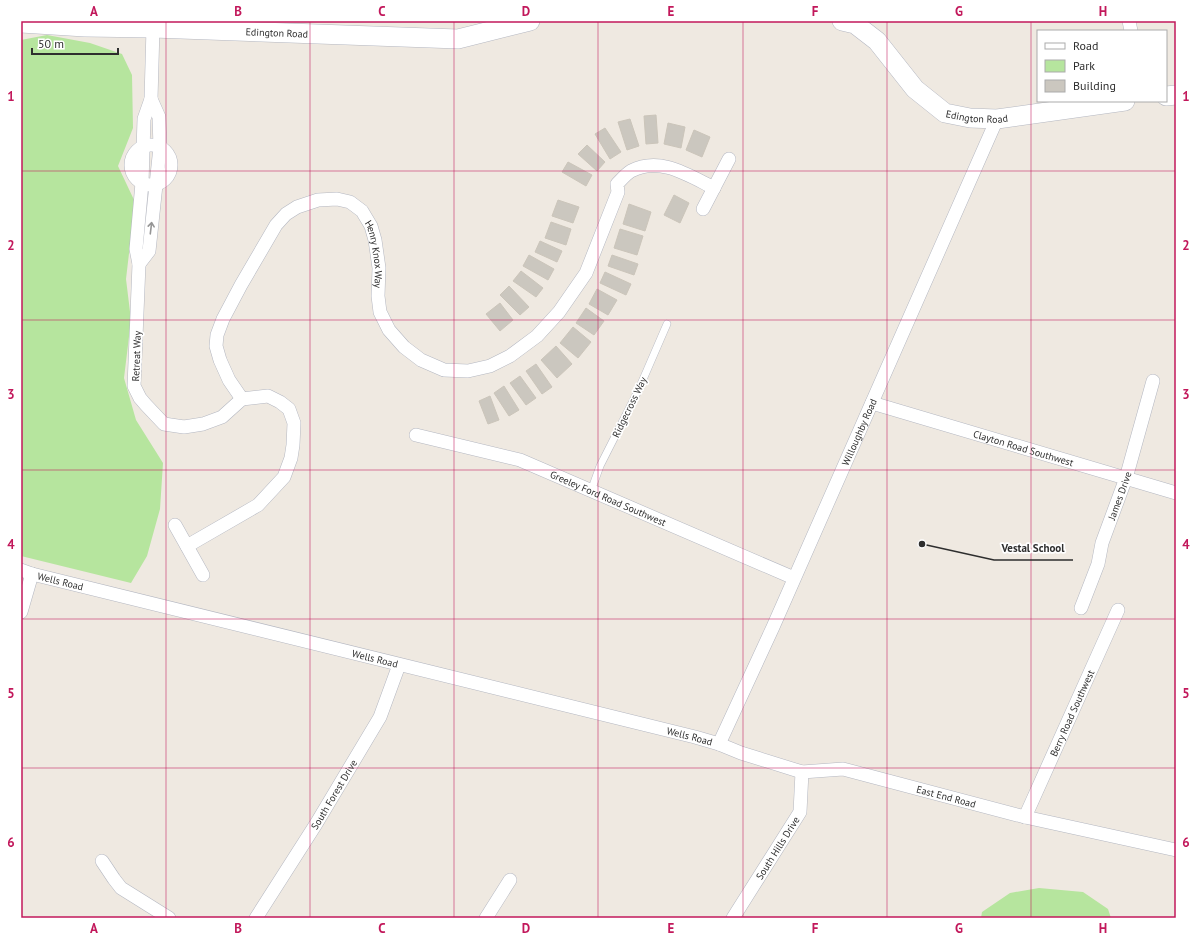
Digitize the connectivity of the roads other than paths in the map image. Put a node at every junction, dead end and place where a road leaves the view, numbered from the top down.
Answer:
1 (530, 21) edge
2 (850, 22) edge
3 (21, 23) edge
4 (85, 24) edge
5 (285, 27) edge
6 (153, 28) junction
7 (151, 99) junction
8 (1118, 102) edge
9 (997, 119) junction
10 (144, 146) junction
11 (160, 147) junction
12 (729, 159) dead end
13 (142, 182) junction
14 (156, 184) junction
15 (714, 188) junction
16 (703, 210) dead end
17 (139, 264) junction
18 (667, 324) dead end
19 (1152, 381) dead end
20 (242, 399) junction
21 (872, 403) junction
22 (416, 435) dead end
23 (1126, 478) junction
24 (591, 491) junction
25 (1176, 493) edge
26 (175, 525) dead end
27 (187, 546) junction
28 (26, 572) edge
29 (203, 575) dead end
30 (794, 578) junction
31 (1081, 608) dead end
32 (1118, 610) dead end
33 (21, 612) edge
34 (398, 665) junction
35 (719, 744) junction
36 (802, 772) junction
37 (1025, 817) junction
38 (1176, 850) edge
39 (102, 861) dead end
40 (510, 880) dead end
41 (168, 918) edge
42 (256, 918) edge
43 (486, 918) edge
44 (733, 918) edge

1 - 5 street, Edington Road
2 - 9 street, Edington Road
3 - 4 street, Edington Road
4 - 6 street, Edington Road
5 - 6 street, Edington Road
6 - 7 street, Retreat Way
7 - 10 street, Retreat Way
7 - 11 street, Retreat Way
8 - 9 street, Edington Road
9 - 21 street, Willoughby Road
10 - 11 street
10 - 13 street
11 - 14 street, Retreat Way
12 - 15 street
13 - 14 street
13 - 17 street, Retreat Way
17 -> 14 street, Retreat Way
15 - 16 street
15 - 20 street, Henry Knox Way
17 - 20 street, Retreat Way
18 - 24 lane, Ridgecross Way
19 - 23 street, James Drive
20 - 27 street
21 - 23 street, Clayton Road Southwest
21 - 30 street, Willoughby Road
22 - 24 street, Greeley Ford Road Southwest
23 - 25 street, Clayton Road Southwest
23 - 31 street, James Drive
24 - 30 street, Greeley Ford Road Southwest
26 - 27 street
27 - 29 street
28 - 33 street
28 - 34 street, Wells Road
30 - 35 street, Willoughby Road
32 - 37 street, Berry Road Southwest
34 - 35 street, Wells Road
34 - 42 street, South Forest Drive
35 - 36 street, East End Road
36 - 37 street, East End Road
36 - 44 street, South Hills Drive
37 - 38 street, East End Road
39 - 41 street
40 - 43 street

